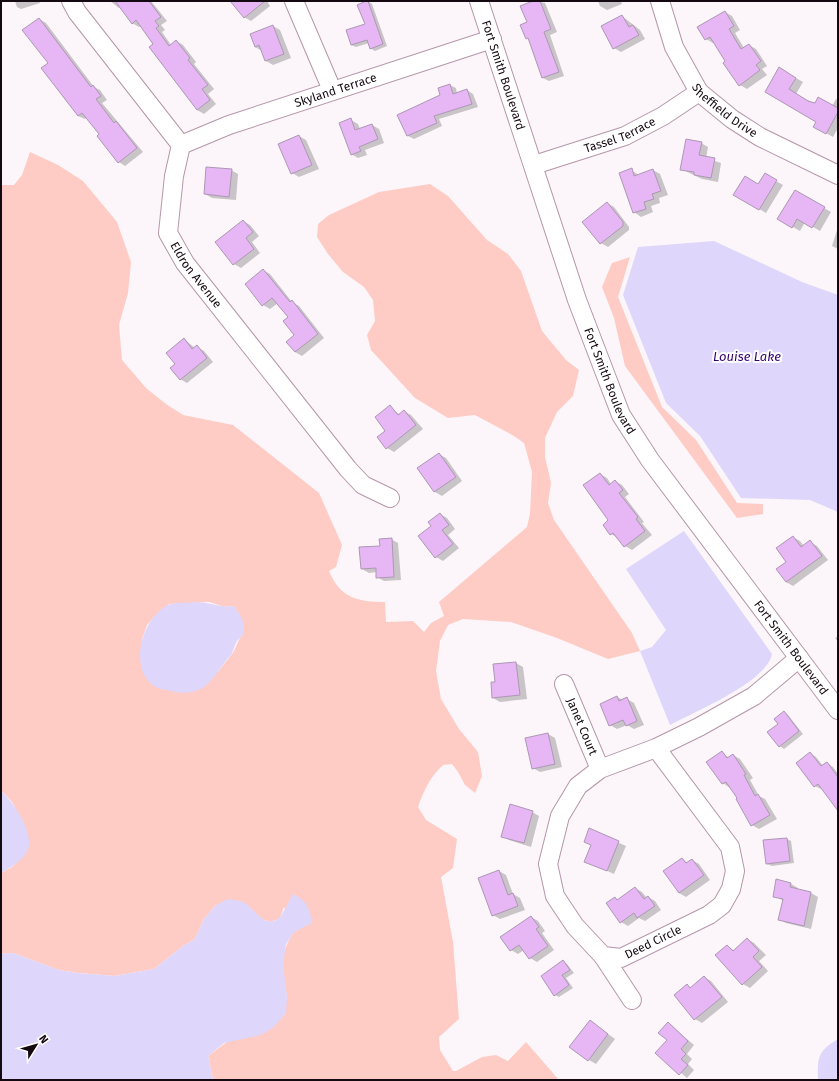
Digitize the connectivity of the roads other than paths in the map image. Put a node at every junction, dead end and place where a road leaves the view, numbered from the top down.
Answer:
1 (71, 1) edge
2 (294, 1) edge
3 (479, 1) edge
4 (660, 1) edge
5 (492, 39) junction
6 (332, 90) junction
7 (699, 92) junction
8 (181, 144) junction
9 (534, 165) junction
10 (838, 175) edge
11 (390, 498) dead end
12 (799, 658) junction
13 (564, 684) dead end
14 (838, 710) edge
15 (656, 748) junction
16 (600, 769) junction
17 (603, 956) junction
18 (632, 1000) dead end

1 - 8 street
2 - 6 street
3 - 5 street, Fort Smith Boulevard
4 - 7 street, Sheffield Drive
5 - 6 street, Skyland Terrace
5 - 9 street, Fort Smith Boulevard
6 - 8 street, Skyland Terrace
7 - 9 street, Tassel Terrace
7 - 10 street, Sheffield Drive
8 - 11 street, Eldron Avenue
9 - 12 street, Fort Smith Boulevard
12 - 14 street, Fort Smith Boulevard
12 - 15 street
13 - 16 street, Janet Court
15 - 16 street
15 - 17 street, Deed Circle
16 - 17 street
17 - 18 street

